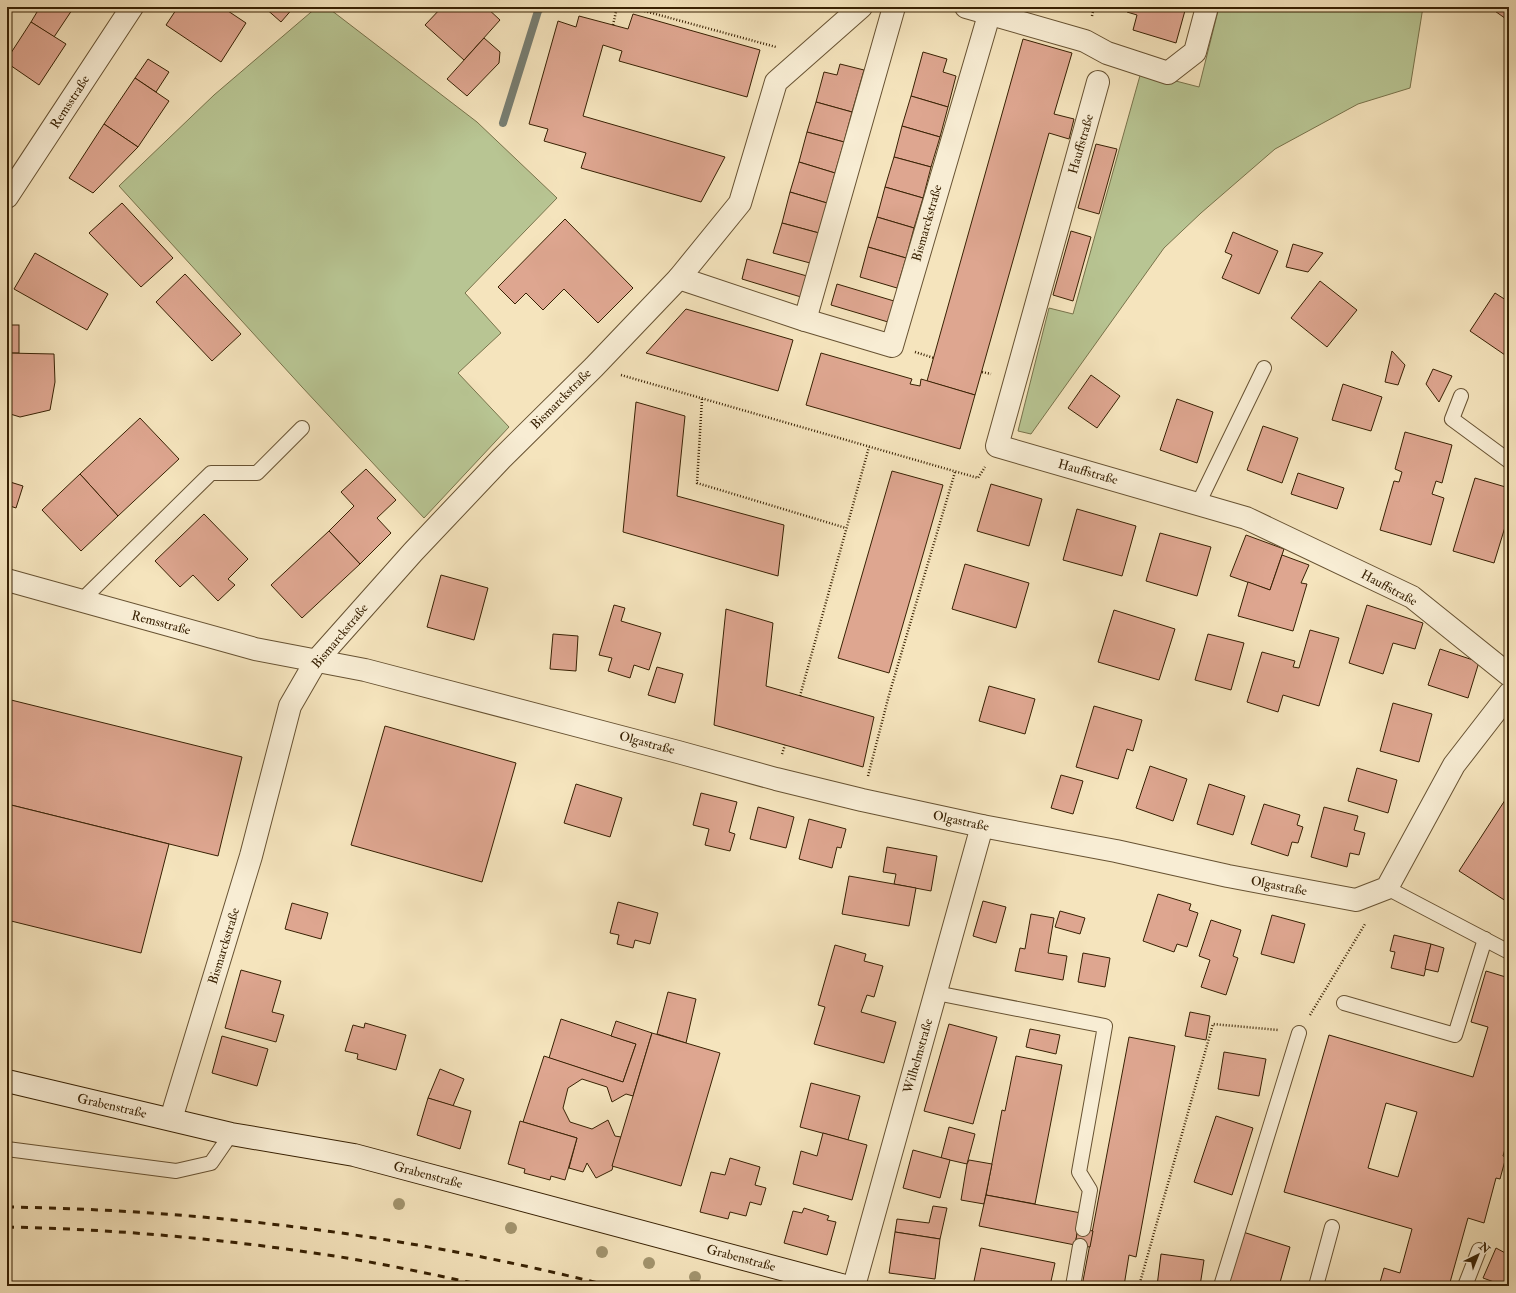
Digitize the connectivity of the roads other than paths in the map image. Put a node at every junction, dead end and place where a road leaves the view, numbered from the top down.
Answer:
1 (132, 7) edge
2 (860, 7) edge
3 (894, 7) edge
4 (966, 7) edge
5 (1207, 7) edge
6 (989, 14) junction
7 (1098, 82) dead end
8 (7, 197) edge
9 (679, 278) junction
10 (805, 320) junction
11 (1264, 368) dead end
12 (1461, 396) dead end
13 (302, 428) dead end
14 (1509, 461) edge
15 (1198, 504) junction
16 (7, 580) edge
17 (80, 601) junction
18 (316, 661) junction
19 (1509, 675) edge
20 (1509, 694) edge
21 (982, 826) junction
22 (1387, 888) junction
23 (1485, 939) junction
24 (1509, 952) edge
25 (936, 993) junction
26 (1344, 1003) dead end
27 (1299, 1032) road end
28 (7, 1081) edge
29 (171, 1119) junction
30 (231, 1134) junction
31 (7, 1149) edge
32 (1332, 1227) dead end
33 (1083, 1229) dead end
34 (1080, 1246) dead end
35 (1479, 1250) dead end
36 (845, 1286) edge
37 (854, 1286) edge
38 (1073, 1286) edge
39 (1221, 1286) edge
40 (1316, 1286) edge
41 (1465, 1286) edge

1 - 8 street, Remsstraße
2 - 9 street, Bismarckstraße
3 - 10 street
4 - 6 street
5 - 6 street
6 - 10 street, Bismarckstraße
7 - 15 street, Hauffstraße
9 - 10 street, Bismarckstraße
9 - 18 street, Bismarckstraße
11 - 15 lane
12 - 14 lane
13 - 17 lane
15 - 19 street, Hauffstraße
16 - 17 street, Remsstraße
17 - 18 street, Remsstraße
18 - 21 street, Olgastraße
18 - 29 street, Bismarckstraße
20 - 22 street
21 - 22 street, Olgastraße
21 - 25 street, Wilhelmstraße
22 - 23 lane
23 - 24 lane
23 - 26 lane
25 - 33 lane
25 - 37 street, Wilhelmstraße
27 - 39 lane
28 - 29 street, Grabenstraße
29 - 30 street, Grabenstraße
30 - 31 lane
30 - 36 street, Grabenstraße
32 - 40 lane
34 - 38 lane
35 - 41 lane

